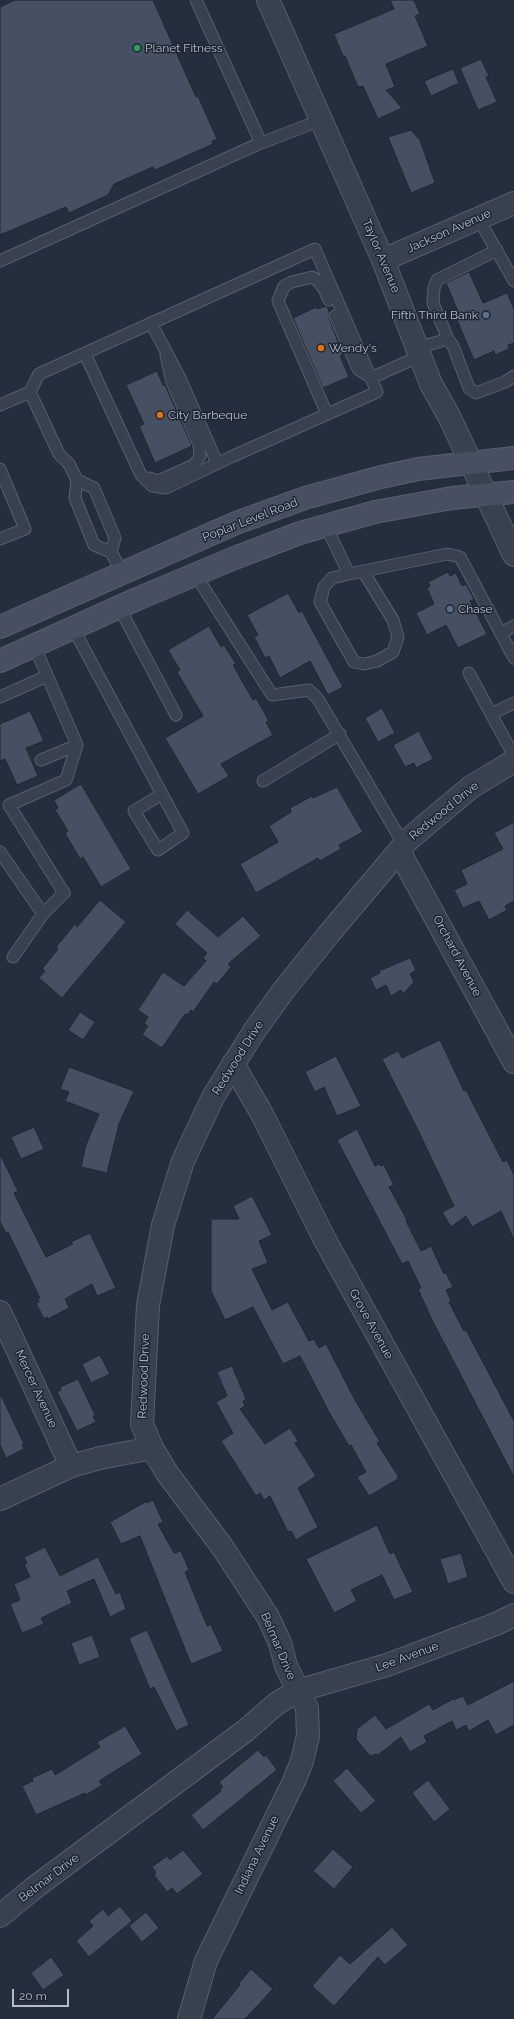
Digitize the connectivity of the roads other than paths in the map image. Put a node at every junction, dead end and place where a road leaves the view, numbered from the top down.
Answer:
1 (196, 0) edge
2 (268, 0) edge
3 (321, 120) junction
4 (261, 143) junction
5 (514, 203) edge
6 (478, 218) junction
7 (497, 250) junction
8 (384, 260) junction
9 (0, 261) edge
10 (514, 281) edge
11 (151, 323) junction
12 (448, 339) junction
13 (419, 352) junction
14 (85, 354) junction
15 (166, 354) junction
16 (514, 376) edge
17 (371, 378) junction
18 (30, 392) junction
19 (0, 405) edge
20 (327, 414) junction
21 (514, 458) edge
22 (217, 463) junction
23 (472, 463) junction
24 (0, 469) edge
25 (141, 474) junction
26 (77, 480) junction
27 (514, 492) edge
28 (485, 494) junction
29 (326, 526) junction
30 (0, 539) edge
31 (111, 552) junction
32 (514, 555) edge
33 (363, 571) junction
34 (122, 572) junction
35 (195, 574) junction
36 (349, 574) junction
37 (128, 603) junction
38 (514, 626) edge
39 (0, 627) edge
40 (72, 628) junction
41 (501, 633) junction
42 (34, 645) junction
43 (514, 658) edge
44 (0, 661) edge
45 (469, 673) dead end
46 (47, 676) junction
47 (0, 697) edge
48 (514, 703) edge
49 (491, 714) junction
50 (176, 715) dead end
51 (340, 734) junction
52 (77, 745) junction
53 (514, 756) edge
54 (40, 760) dead end
55 (514, 761) edge
56 (263, 781) dead end
57 (162, 794) junction
58 (5, 807) edge
59 (402, 848) junction
60 (0, 852) edge
61 (43, 914) junction
62 (13, 957) dead end
63 (514, 1062) edge
64 (233, 1064) junction
65 (0, 1312) edge
66 (152, 1448) junction
67 (72, 1466) junction
68 (0, 1499) edge
69 (514, 1582) edge
70 (514, 1615) edge
71 (298, 1691) junction
72 (0, 1916) edge
73 (190, 2019) edge

1 - 4 lane
2 - 3 street, Taylor Avenue
3 - 4 lane
3 - 8 street, Taylor Avenue
4 - 9 lane
5 - 6 street, Jackson Avenue
6 - 7 lane
6 - 8 street, Jackson Avenue
7 - 10 lane
7 - 12 lane
8 - 13 street, Taylor Avenue
11 - 14 lane
11 - 15 lane
11 - 17 lane
12 - 13 lane
12 - 16 lane
13 - 17 lane
13 - 23 street, Taylor Avenue
14 - 18 lane
14 - 25 lane
15 - 22 lane
15 - 25 lane
17 - 20 lane
17 - 20 lane
18 - 19 lane
18 - 26 lane
20 - 22 lane
21 - 23 main road, Poplar Level Road
22 - 25 lane
23 - 28 street, Taylor Avenue
23 - 34 main road, Poplar Level Road
24 - 30 lane
26 - 31 lane
26 - 31 lane
27 - 28 main road
28 - 29 main road
28 - 32 street, Taylor Avenue
29 - 35 main road
29 - 36 lane
31 - 34 lane
33 - 36 lane
33 - 36 lane
33 - 41 lane
34 - 37 main road
34 - 39 main road, Poplar Level Road
35 - 37 main road
35 - 51 lane
37 - 40 main road
37 - 50 lane
38 - 41 lane
40 - 42 main road
40 - 57 lane
41 - 43 lane
42 - 44 main road
42 - 46 lane
45 - 49 lane
46 - 47 lane
46 - 52 lane
48 - 49 lane
49 - 53 lane
51 - 56 lane
51 - 59 lane
52 - 54 lane
52 - 58 lane
55 - 59 street, Redwood Drive
57 - 57 lane
58 - 61 lane
59 - 63 street, Orchard Avenue
59 - 64 street, Redwood Drive
60 - 61 lane
61 - 62 lane
64 - 66 street, Redwood Drive
64 - 69 street, Grove Avenue
65 - 67 street, Mercer Avenue
66 - 67 street
66 - 71 street, Belmar Drive
67 - 68 street
70 - 71 street, Lee Avenue
71 - 72 street, Belmar Drive
71 - 73 street, Indiana Avenue

